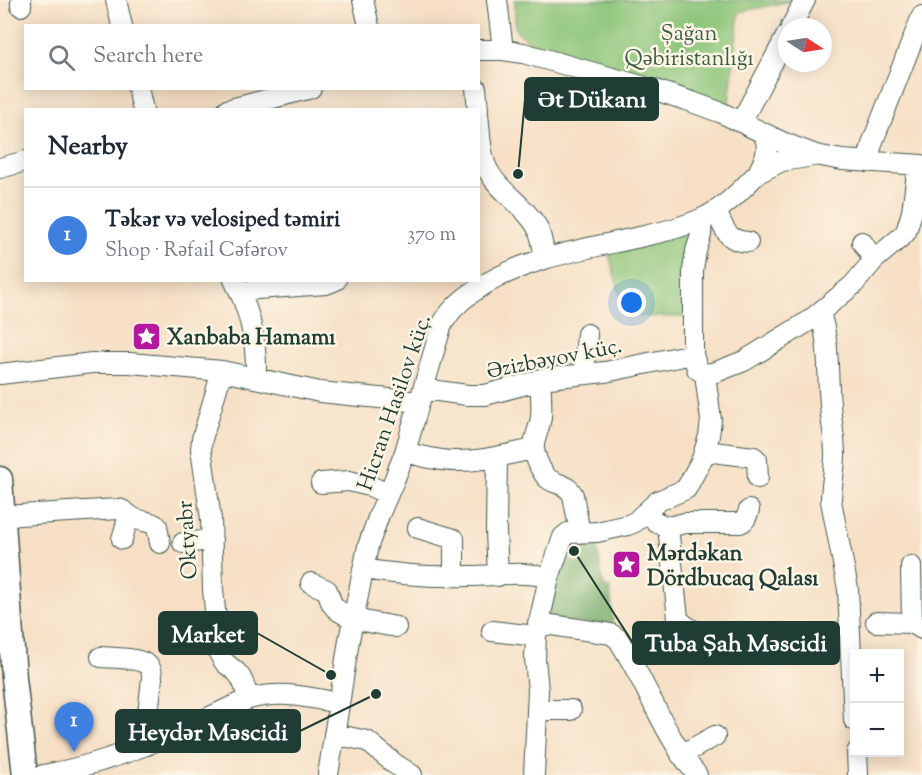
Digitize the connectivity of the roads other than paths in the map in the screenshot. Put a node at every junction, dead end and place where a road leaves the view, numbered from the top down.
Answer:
1 (116, 0) edge
2 (363, 0) edge
3 (497, 0) edge
4 (805, 0) edge
5 (922, 16) edge
6 (796, 18) edge
7 (122, 24) edge
8 (369, 24) edge
9 (480, 50) edge
10 (503, 50) junction
11 (778, 52) edge
12 (138, 90) edge
13 (303, 90) edge
14 (476, 90) edge
15 (143, 108) edge
16 (235, 108) edge
17 (478, 108) edge
18 (741, 122) junction
19 (763, 133) junction
20 (480, 145) edge
21 (782, 151) junction
22 (481, 160) edge
23 (24, 162) edge
24 (867, 162) junction
25 (920, 165) edge
26 (0, 168) edge
27 (759, 173) junction
28 (709, 215) junction
29 (916, 226) edge
30 (748, 242) dead end
31 (862, 242) dead end
32 (544, 259) junction
33 (874, 260) junction
34 (331, 282) edge
35 (237, 286) edge
36 (820, 313) junction
37 (587, 334) dead end
38 (693, 354) junction
39 (222, 371) junction
40 (584, 373) junction
41 (0, 374) edge
42 (705, 374) junction
43 (256, 378) junction
44 (540, 379) junction
45 (421, 395) junction
46 (534, 449) junction
47 (705, 451) junction
48 (405, 452) junction
49 (497, 457) junction
50 (758, 478) dead end
51 (0, 479) edge
52 (321, 483) dead end
53 (388, 494) junction
54 (749, 510) dead end
55 (646, 512) junction
56 (129, 515) junction
57 (3, 516) junction
58 (668, 527) junction
59 (418, 528) dead end
60 (580, 533) junction
61 (122, 539) dead end
62 (212, 540) junction
63 (160, 543) dead end
64 (183, 543) dead end
65 (911, 566) dead end
66 (363, 569) junction
67 (454, 576) junction
68 (498, 576) junction
69 (549, 578) junction
70 (311, 583) dead end
71 (354, 618) junction
72 (876, 622) dead end
73 (917, 626) edge
74 (396, 627) dead end
75 (537, 629) junction
76 (492, 631) dead end
77 (725, 642) dead end
78 (101, 657) dead end
79 (248, 699) junction
80 (339, 703) junction
81 (854, 703) edge
82 (537, 710) junction
83 (571, 710) dead end
84 (334, 734) junction
85 (715, 736) dead end
86 (147, 745) junction
87 (681, 755) junction
88 (857, 757) edge
89 (25, 775) edge
90 (43, 775) edge
91 (328, 775) edge
92 (412, 775) edge
93 (534, 775) edge
94 (697, 775) edge
95 (858, 775) edge

1 - 7 street
2 - 8 street
3 - 10 street
4 - 6 street
5 - 24 street
9 - 10 street
10 - 18 street
11 - 18 street
12 - 15 street
13 - 16 street
14 - 17 street
18 - 19 street
19 - 21 street
19 - 27 street
20 - 22 street
21 - 24 street
21 - 27 street, Hicran Hasilov küç.
22 - 32 street
23 - 26 street
24 - 25 street
25 - 29 street
27 - 28 street, Hicran Hasilov küç.
28 - 30 street
28 - 32 street, Hicran Hasilov küç.
28 - 38 street
29 - 33 street
31 - 33 street
32 - 45 street, Hicran Hasilov küç.
33 - 36 street
34 - 35 street
35 - 43 street
36 - 42 street
36 - 81 street
37 - 40 street
38 - 40 street, Əzizbəyov küç.
38 - 42 street
39 - 41 street, Əzizbəyov küç.
39 - 43 street, Əzizbəyov küç.
39 - 62 street, Oktyabr
40 - 44 street, Əzizbəyov küç.
42 - 47 street
43 - 45 street, Əzizbəyov küç.
44 - 45 street, Əzizbəyov küç.
44 - 46 street
45 - 48 street, Hicran Hasilov küç.
46 - 49 street
46 - 60 street
47 - 50 street
47 - 55 street
48 - 49 street
48 - 53 street, Hicran Hasilov küç.
49 - 68 street
51 - 57 main road
52 - 53 street
53 - 66 street, Hicran Hasilov küç.
54 - 58 street
55 - 58 street
55 - 60 street
56 - 57 street
56 - 61 street
56 - 63 street
57 - 89 main road
58 - 77 street
59 - 67 street
60 - 69 street
62 - 64 street
62 - 79 street, Oktyabr
65 - 73 street
66 - 67 street
66 - 71 street, Hicran Hasilov küç.
67 - 68 street
68 - 69 street
69 - 75 street
70 - 71 street
71 - 74 street
71 - 80 street, Hicran Hasilov küç.
72 - 73 street
75 - 76 street
75 - 82 street
75 - 87 street
78 - 86 street
79 - 80 street
79 - 86 street
80 - 84 street, Hicran Hasilov küç.
82 - 83 street
82 - 93 street
84 - 91 street, Hicran Hasilov küç.
84 - 92 street
85 - 87 street
86 - 90 street
87 - 94 street
88 - 95 street

